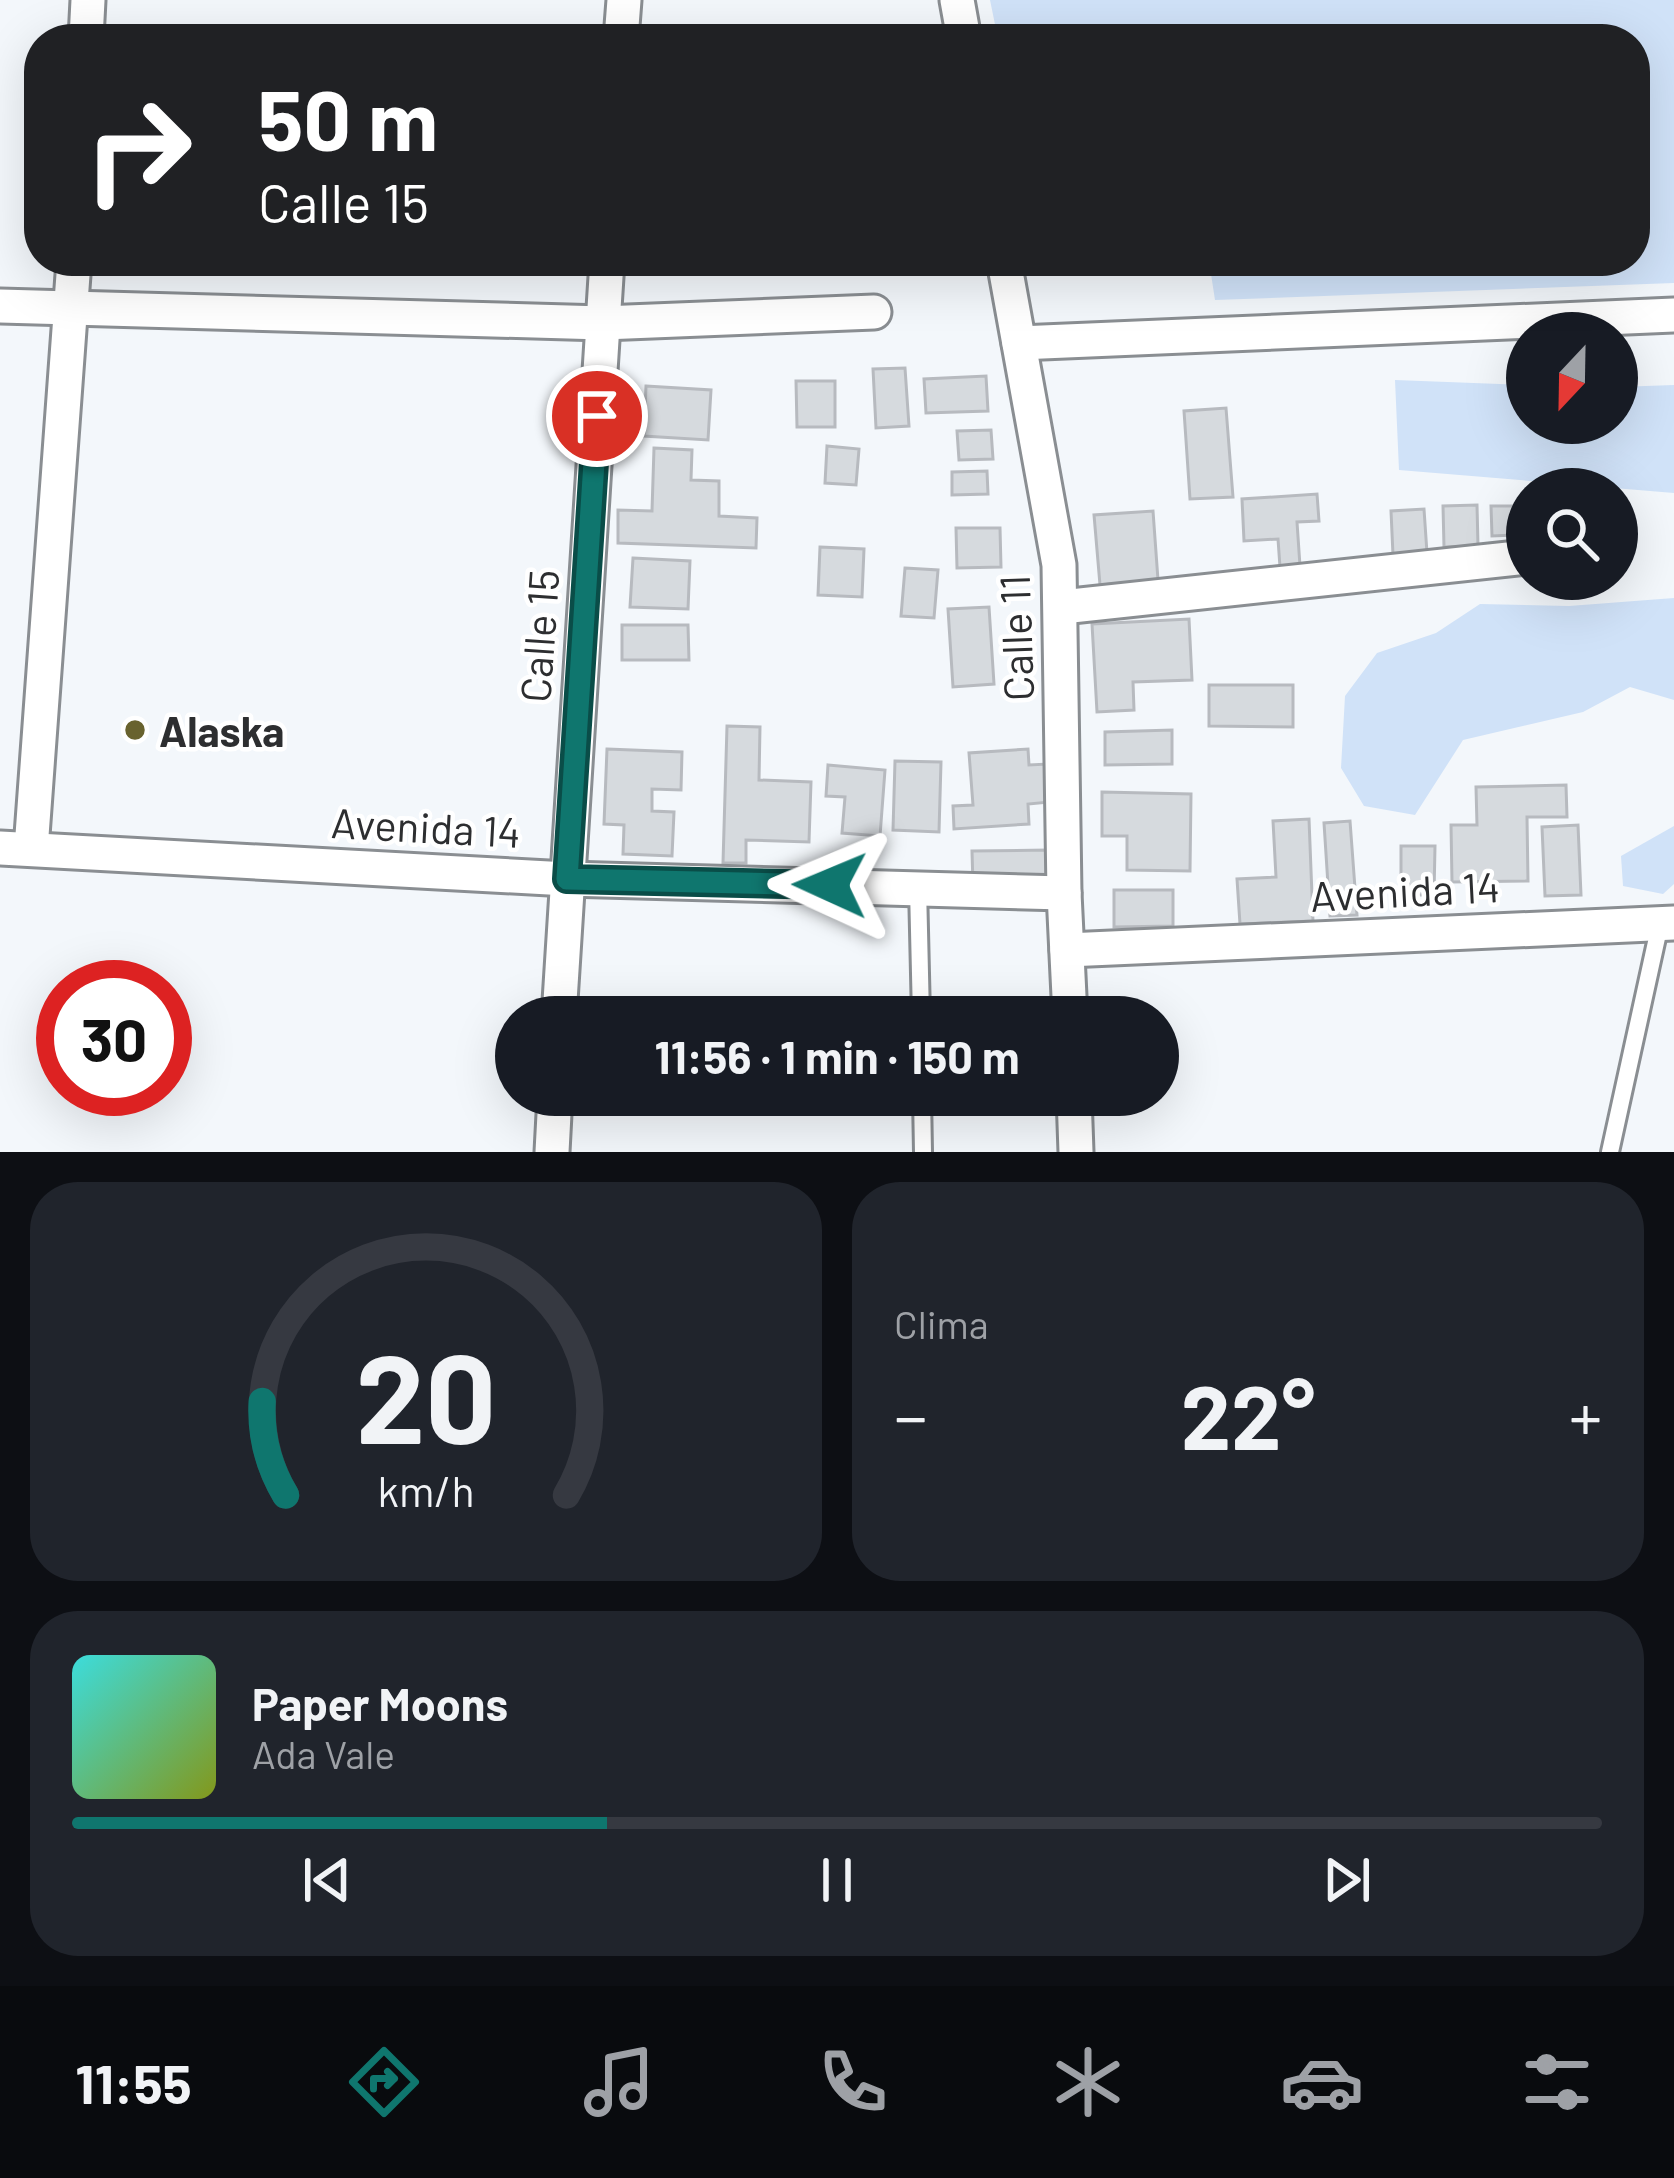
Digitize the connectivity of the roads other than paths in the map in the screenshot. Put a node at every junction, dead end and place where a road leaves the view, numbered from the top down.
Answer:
1 (73, 276) edge
2 (606, 276) edge
3 (1007, 276) edge
4 (0, 306) edge
5 (72, 309) junction
6 (874, 312) dead end
7 (1674, 315) edge
8 (603, 323) junction
9 (1019, 343) junction
10 (1506, 559) edge
11 (1062, 607) junction
12 (15, 848) edge
13 (567, 879) junction
14 (918, 887) junction
15 (1064, 893) junction
16 (1667, 923) edge
17 (1067, 950) junction
18 (560, 996) edge
19 (921, 996) edge
20 (1069, 996) edge
21 (554, 1116) edge
22 (922, 1116) edge
23 (1075, 1116) edge
24 (552, 1152) edge
25 (923, 1152) edge
26 (1076, 1152) edge
27 (1610, 1152) edge

1 - 5 street
2 - 8 street, Calle 15
3 - 9 street, Calle 11
4 - 5 street
5 - 8 street
5 - 12 street
6 - 8 street
7 - 9 street
8 - 13 street, Calle 15
9 - 11 street, Calle 11
10 - 11 street
11 - 15 street, Calle 11
12 - 13 street, Avenida 14
13 - 14 street, Avenida 14
13 - 18 street, Calle 15
14 - 15 street, Avenida 14
14 - 19 lane
15 - 17 street, Calle 11
16 - 17 street, Avenida 14
16 - 27 lane
17 - 20 street, Calle 11
21 - 24 street
22 - 25 lane
23 - 26 street

